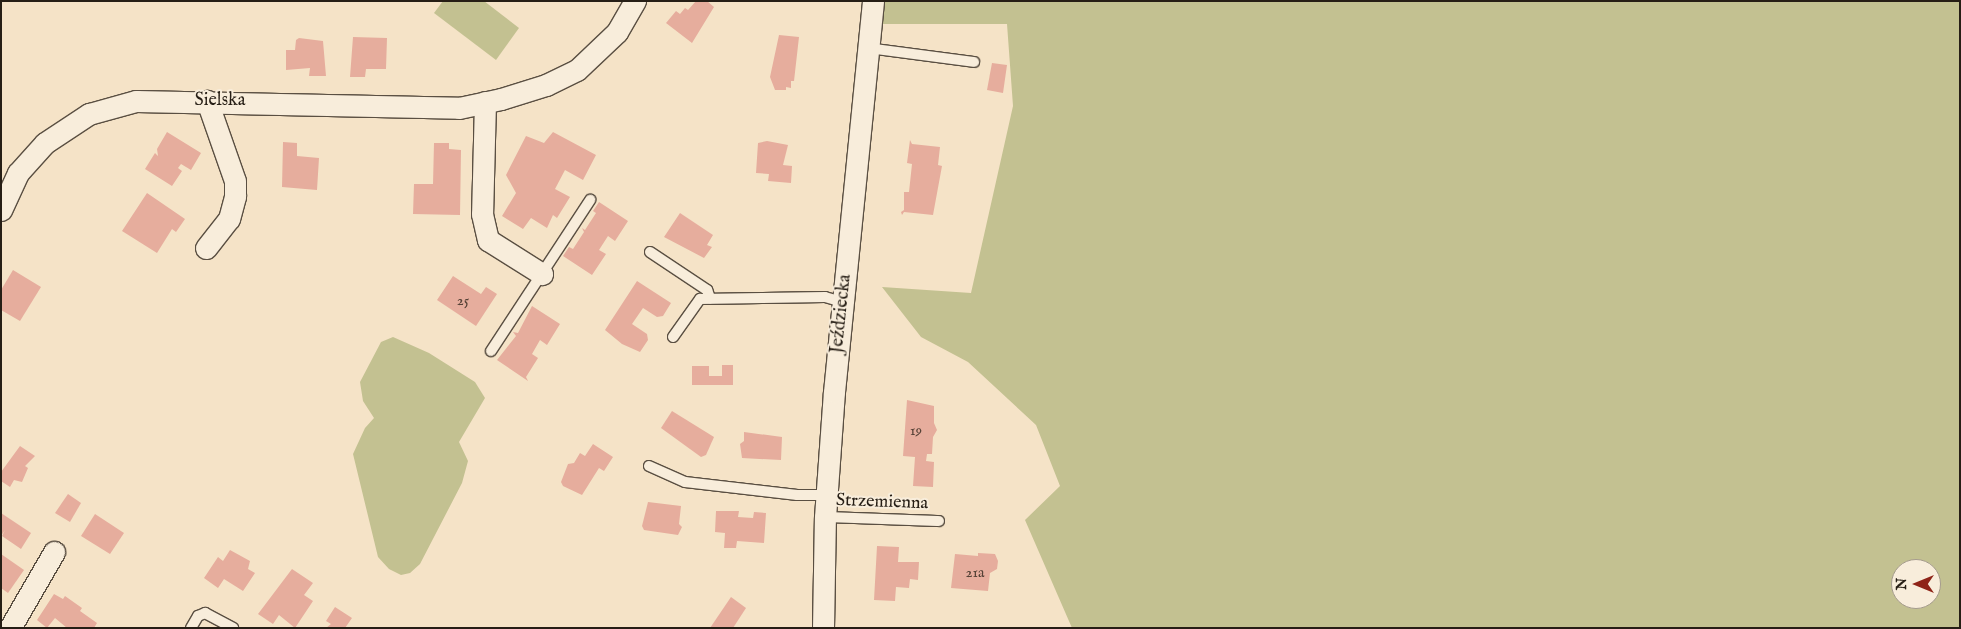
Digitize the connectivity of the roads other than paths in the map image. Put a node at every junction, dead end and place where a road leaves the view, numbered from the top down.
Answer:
1 (635, 1) edge
2 (872, 1) edge
3 (868, 48) junction
4 (974, 62) dead end
5 (207, 101) junction
6 (486, 102) junction
7 (590, 200) dead end
8 (1, 210) edge
9 (206, 248) dead end
10 (650, 252) dead end
11 (542, 274) junction
12 (710, 298) junction
13 (843, 302) junction
14 (672, 337) dead end
15 (492, 352) dead end
16 (649, 466) dead end
17 (827, 495) junction
18 (825, 517) junction
19 (939, 521) dead end
20 (54, 552) dead end
21 (10, 628) edge
22 (191, 628) edge
23 (233, 628) edge
24 (823, 628) edge

1 - 6 street, Sielska
2 - 3 street, Jeździecka
3 - 4 lane
3 - 13 street, Jeździecka
5 - 6 street, Sielska
5 - 8 street, Sielska
5 - 9 street
6 - 11 street
7 - 11 lane
10 - 12 lane
11 - 15 lane
12 - 13 lane
12 - 14 lane
13 - 17 street, Jeździecka
16 - 17 lane
17 - 18 street, Jeździecka
18 - 19 lane, Strzemienna
18 - 24 street, Jeździecka
20 - 21 street
22 - 23 lane

